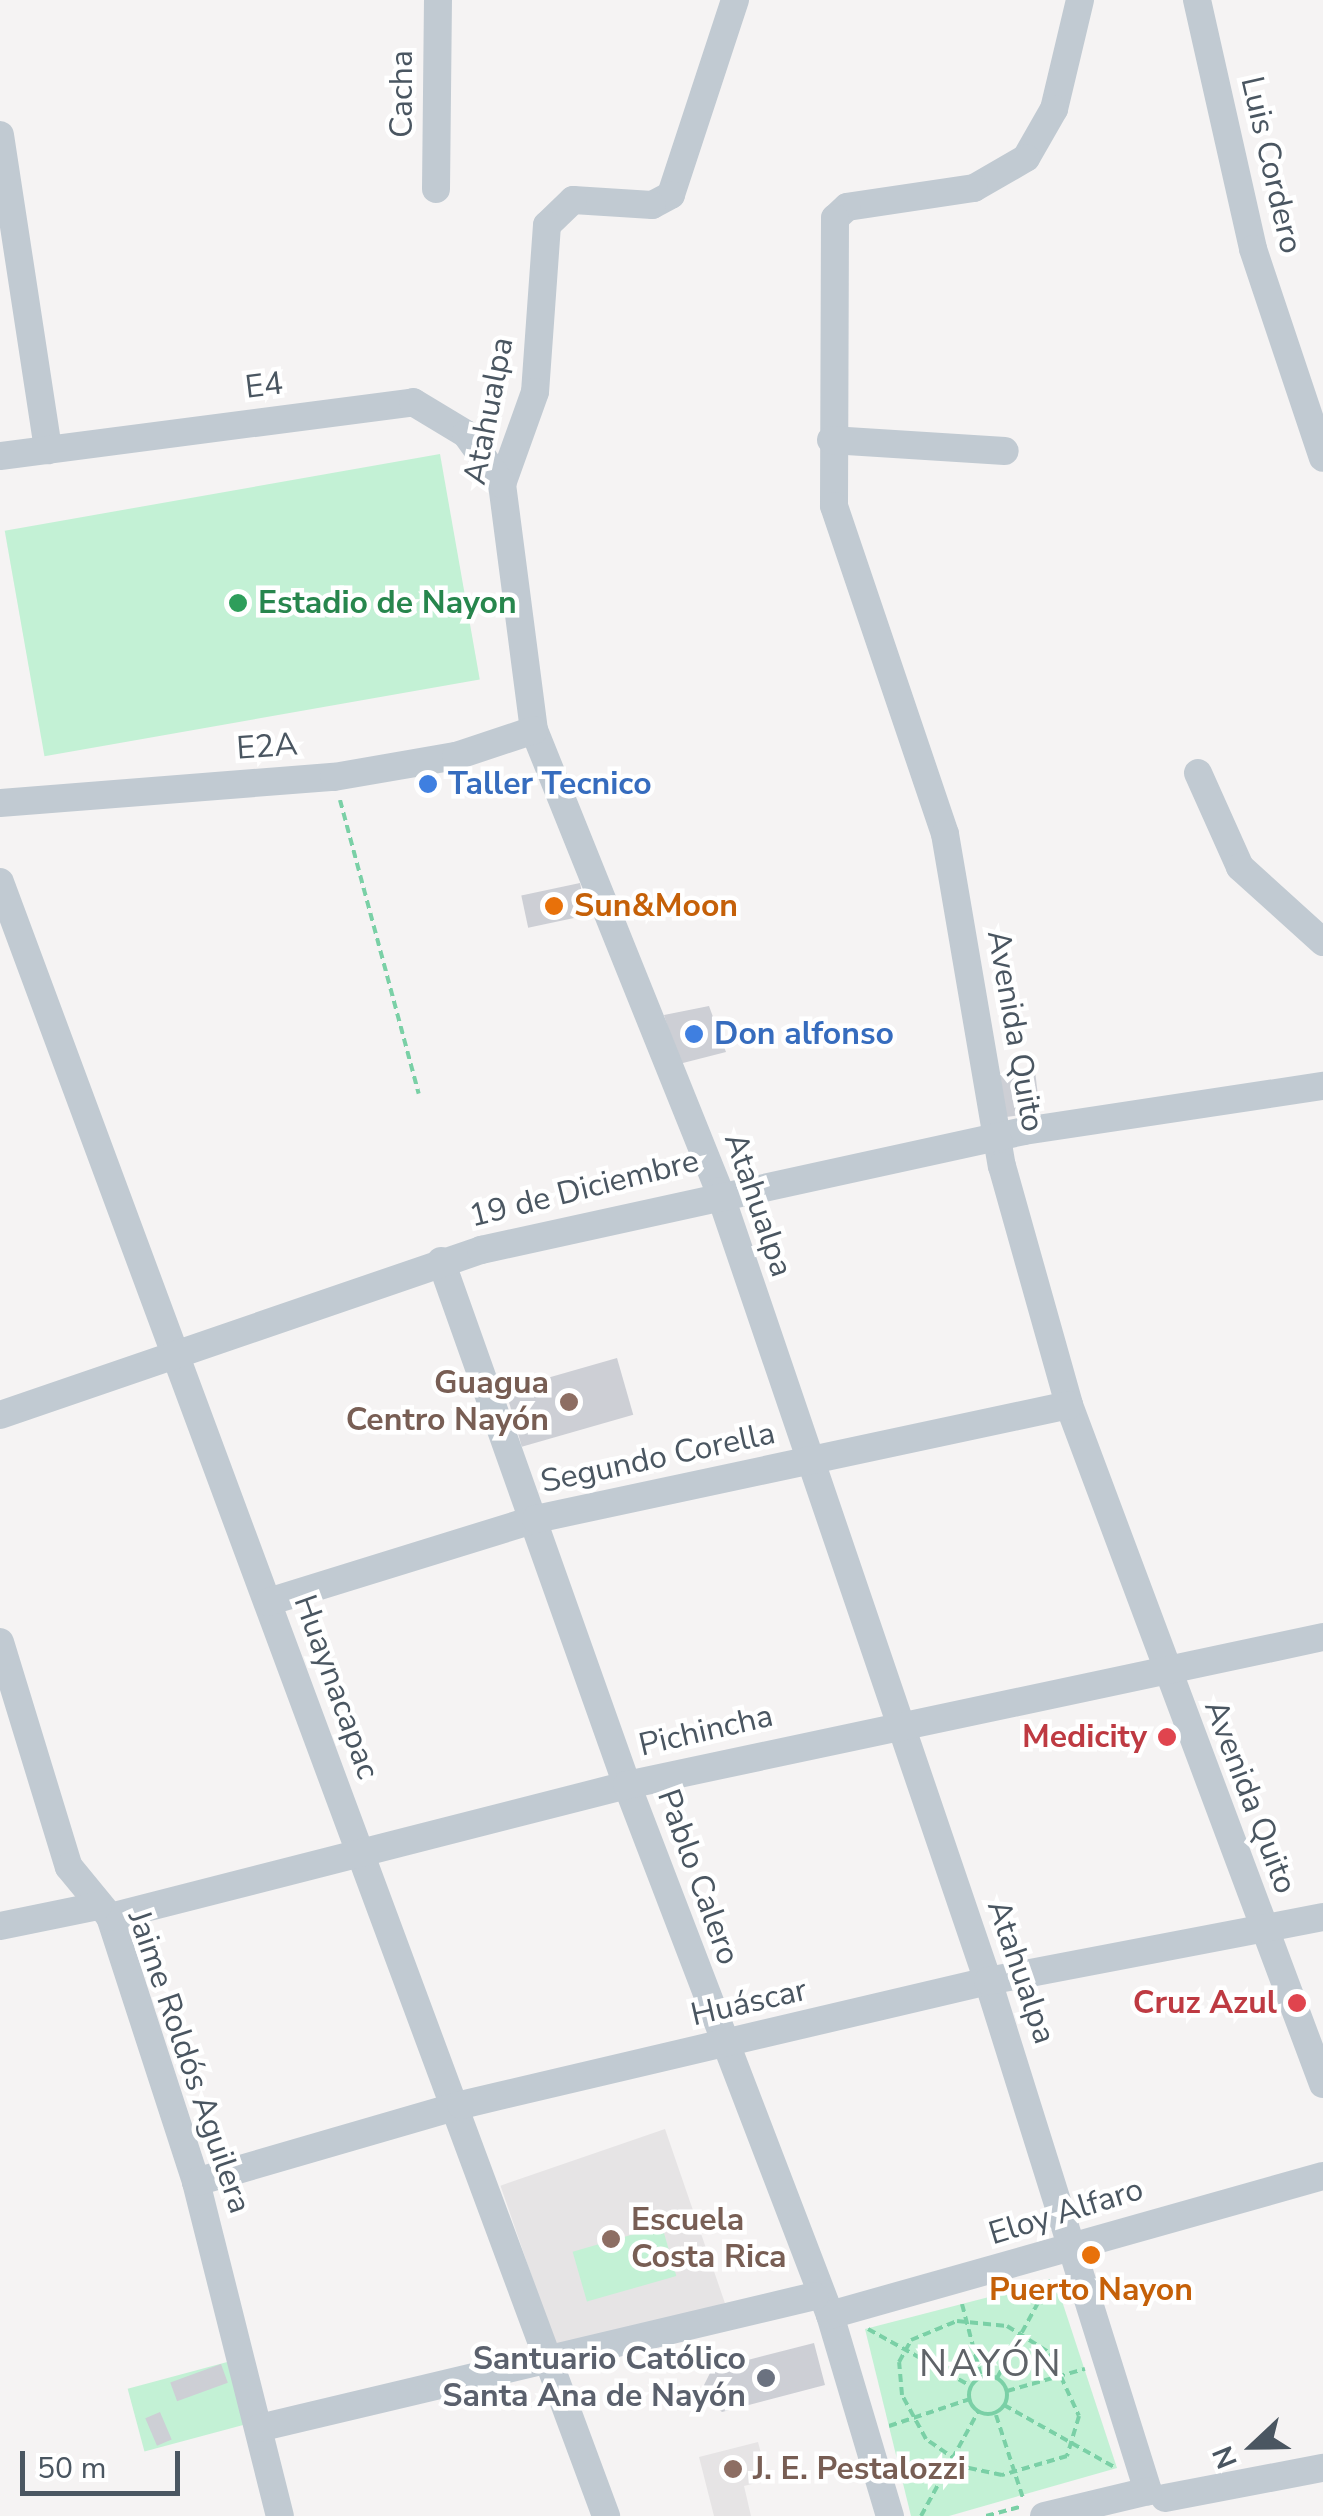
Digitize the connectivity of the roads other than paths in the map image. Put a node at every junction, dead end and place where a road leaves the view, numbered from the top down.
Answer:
1 (438, 0) edge
2 (735, 0) edge
3 (1080, 0) edge
4 (1197, 0) edge
5 (0, 135) edge
6 (436, 189) dead end
7 (831, 440) junction
8 (48, 450) junction
9 (1005, 450) dead end
10 (0, 456) edge
11 (1323, 458) edge
12 (502, 484) junction
13 (534, 730) junction
14 (1198, 773) dead end
15 (0, 802) edge
16 (0, 882) edge
17 (1323, 942) edge
18 (1323, 1086) edge
19 (998, 1137) junction
20 (719, 1191) junction
21 (442, 1261) junction
22 (178, 1350) junction
23 (1068, 1404) junction
24 (0, 1414) edge
25 (807, 1463) junction
26 (536, 1520) junction
27 (268, 1602) junction
28 (1323, 1636) edge
29 (0, 1642) edge
30 (1161, 1664) junction
31 (899, 1724) junction
32 (626, 1785) junction
33 (360, 1851) junction
34 (104, 1912) junction
35 (1323, 1918) edge
36 (0, 1926) edge
37 (1263, 1929) junction
38 (988, 1981) junction
39 (723, 2046) junction
40 (1323, 2084) edge
41 (461, 2105) junction
42 (1323, 2176) edge
43 (196, 2182) junction
44 (1064, 2259) junction
45 (822, 2306) junction
46 (550, 2362) junction
47 (259, 2428) junction
48 (1323, 2468) edge
49 (1162, 2502) edge
50 (1038, 2507) edge
51 (280, 2516) edge
52 (606, 2516) edge
53 (890, 2516) edge

1 - 6 street, Cacha
2 - 12 street, Atahualpa
3 - 7 street, Avenida Quito
4 - 11 street, Luis Cordero
5 - 8 street
7 - 9 street
7 - 19 street, Avenida Quito
8 - 10 street, E4
8 - 12 street, E4
12 - 13 street, Atahualpa
13 - 15 street, E2A
13 - 20 street, Atahualpa
14 - 17 street
16 - 22 street, Huaynacapac
18 - 19 street, 19 de Diciembre
19 - 20 street, 19 de Diciembre
19 - 23 street, Avenida Quito
20 - 21 street, 19 de Diciembre
20 - 25 street, Atahualpa
21 - 22 street, 19 de Diciembre
21 - 26 street, Pablo Calero
22 - 24 street, 19 de Diciembre
22 - 27 street, Huaynacapac
23 - 25 street, Segundo Corella
23 - 30 street, Avenida Quito
25 - 26 street, Segundo Corella
25 - 31 street, Atahualpa
26 - 27 street, Segundo Corella
26 - 32 street, Pablo Calero
27 - 33 street, Huaynacapac
28 - 30 street, Pichincha
29 - 34 street, Jaime Roldós Aguilera
30 - 31 street, Pichincha
30 - 37 street, Avenida Quito
31 - 32 street, Pichincha
31 - 38 street, Atahualpa
32 - 33 street, Pichincha
32 - 39 street, Pablo Calero
33 - 34 street, Pichincha
33 - 41 street, Huaynacapac
34 - 36 street, Pichincha
34 - 43 street, Jaime Roldós Aguilera
35 - 37 street, Huáscar
37 - 38 street, Huáscar
37 - 40 street, Avenida Quito
38 - 39 street, Huáscar
38 - 44 street, Atahualpa
39 - 41 street, Huáscar
39 - 45 street, Pablo Calero
41 - 43 street, Huáscar
41 - 46 street, Huaynacapac
42 - 44 street, Eloy Alfaro
43 - 47 street, Jaime Roldós Aguilera
44 - 45 street, Eloy Alfaro
44 - 49 street, Atahualpa
45 - 46 street, Eloy Alfaro
45 - 53 street, Pablo Calero
46 - 47 street, Eloy Alfaro
46 - 52 street, Huaynacapac
47 - 51 street, Jaime Roldós Aguilera
48 - 49 street
49 - 50 street

